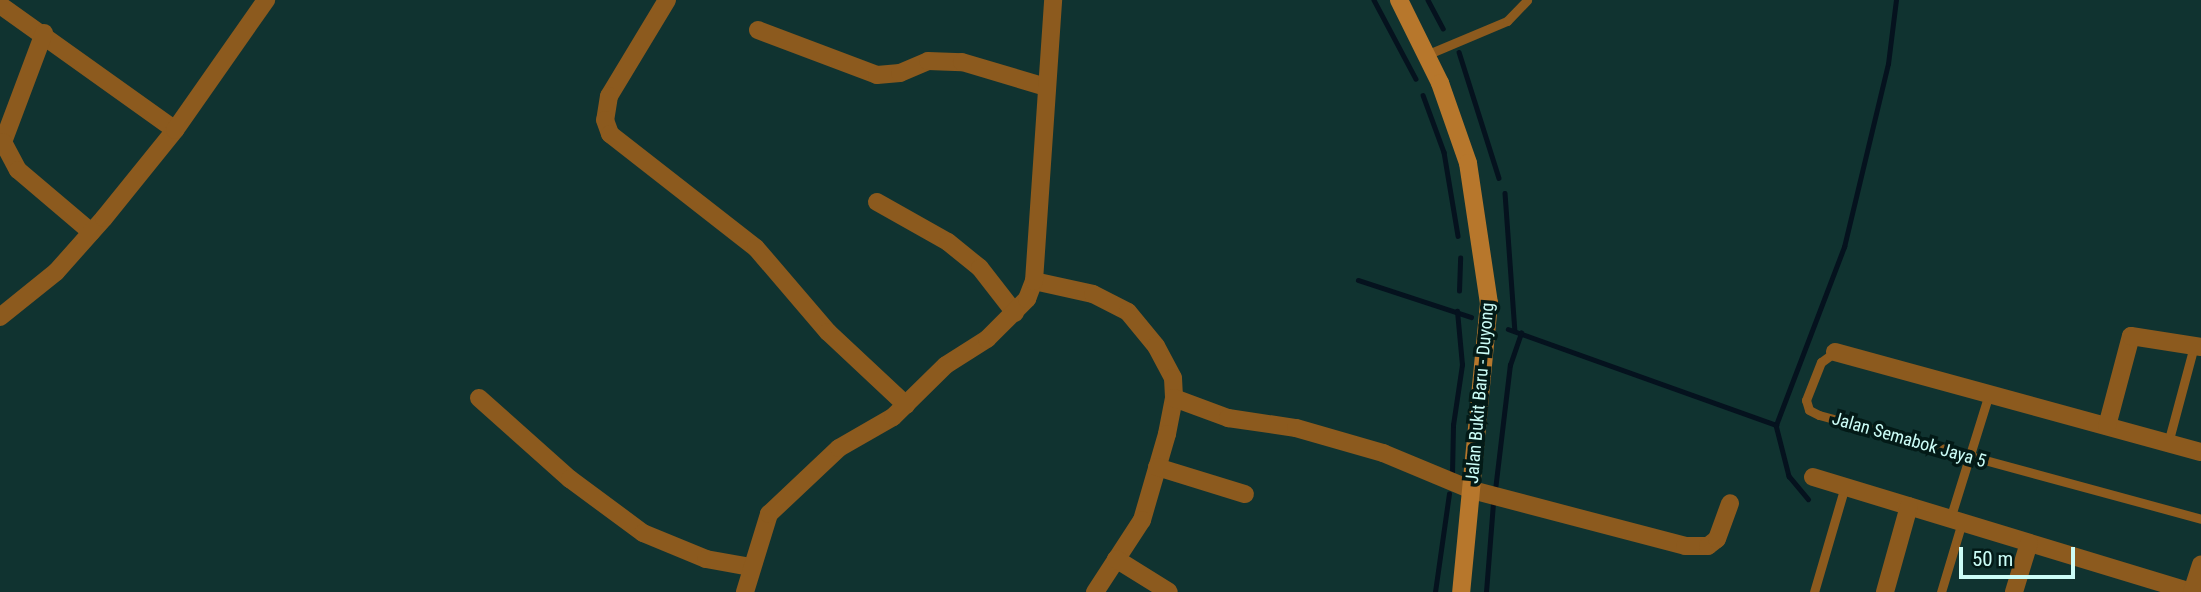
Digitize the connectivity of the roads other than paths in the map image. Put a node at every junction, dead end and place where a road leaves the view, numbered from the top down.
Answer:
1 (266, 0) edge
2 (667, 0) edge
3 (1053, 0) edge
4 (1399, 0) edge
5 (1527, 0) edge
6 (0, 5) edge
7 (758, 30) dead end
8 (44, 33) junction
9 (1426, 55) junction
10 (1046, 87) junction
11 (175, 130) junction
12 (877, 202) dead end
13 (91, 232) junction
14 (1034, 281) junction
15 (1015, 313) junction
16 (0, 317) edge
17 (2198, 346) edge
18 (1835, 352) joint
19 (1989, 394) junction
20 (479, 398) dead end
21 (1174, 398) junction
22 (906, 405) junction
23 (2107, 426) junction
24 (2168, 443) junction
25 (2201, 452) edge
26 (1969, 457) junction
27 (1157, 467) junction
28 (1813, 477) dead end
29 (1845, 486) junction
30 (1472, 490) junction
31 (1245, 494) dead end
32 (1730, 503) dead end
33 (1909, 506) junction
34 (2201, 519) edge
35 (1956, 520) junction
36 (2029, 542) junction
37 (1116, 559) junction
38 (2201, 564) edge
39 (751, 567) junction
40 (744, 592) edge
41 (1095, 592) edge
42 (1169, 592) edge
43 (1461, 592) edge
44 (1814, 592) edge
45 (1885, 592) edge
46 (1941, 592) edge
47 (2014, 592) edge
48 (2192, 592) edge

1 - 11 street
2 - 22 street
3 - 10 street
4 - 9 main road, Jalan Bukit Baru - Duyong
5 - 9 lane
6 - 8 street
7 - 10 street
8 - 11 street
8 - 13 street
9 - 30 main road, Jalan Bukit Baru - Duyong
10 - 14 street
11 - 13 street
12 - 15 street
13 - 16 street
14 - 15 street
14 - 21 street
15 - 22 street
17 - 23 street
17 - 24 lane
18 - 19 street, Jalan Semabok Jaya 5
18 - 26 lane, Jalan Semabok Jaya 5
19 - 23 street, Jalan Semabok Jaya 5
19 - 26 lane
20 - 39 street
21 - 27 street
21 - 30 street
22 - 39 street
23 - 24 street, Jalan Semabok Jaya 5
24 - 25 street, Jalan Semabok Jaya 5
26 - 34 lane, Jalan Semabok Jaya 5
26 - 35 lane
27 - 31 street
27 - 37 street
28 - 29 street
29 - 33 street
29 - 44 lane
30 - 32 street
30 - 43 main road, Jalan Bukit Baru - Duyong
33 - 35 street
33 - 45 street
35 - 36 street
35 - 46 lane
36 - 47 street
36 - 48 street
37 - 41 street
37 - 42 street
38 - 48 street
39 - 40 street

